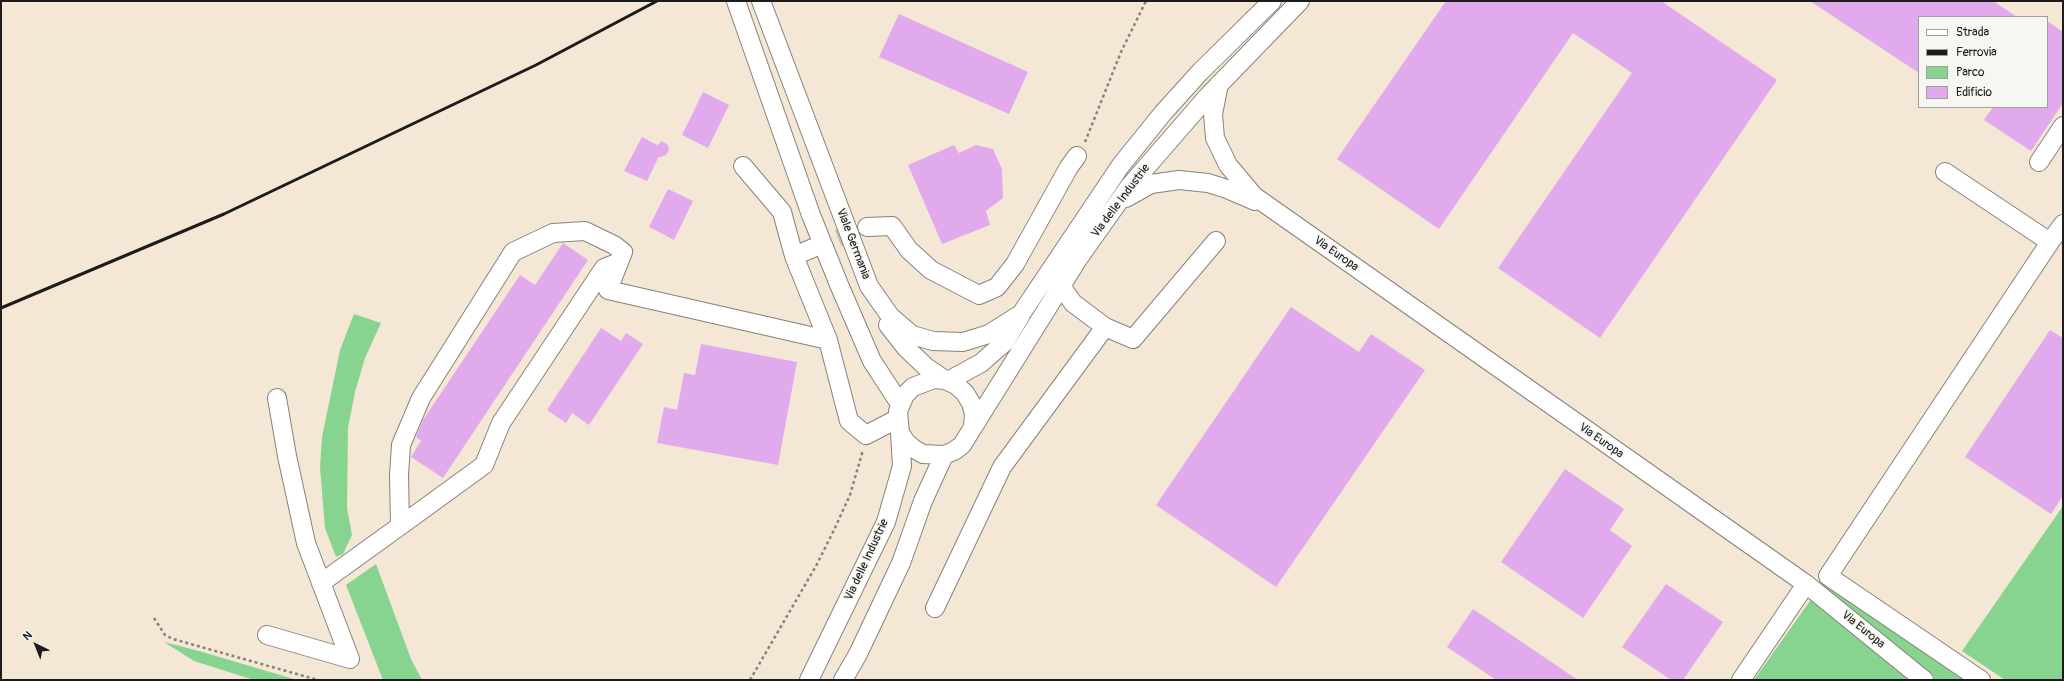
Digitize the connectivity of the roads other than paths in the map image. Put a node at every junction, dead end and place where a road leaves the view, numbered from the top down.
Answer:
1 (736, 1) edge
2 (761, 1) edge
3 (1272, 1) edge
4 (1300, 1) edge
5 (1220, 84) junction
6 (2063, 126) edge
7 (1078, 156) road end
8 (2039, 162) dead end
9 (743, 166) dead end
10 (1945, 172) dead end
11 (1120, 201) junction
12 (1272, 209) junction
13 (2063, 224) edge
14 (867, 227) tunnel mouth
15 (1216, 240) dead end
16 (2050, 242) junction
17 (813, 248) tunnel mouth
18 (794, 256) junction
19 (619, 262) junction
20 (869, 286) junction
21 (1038, 286) joint
22 (1061, 286) junction
23 (1021, 314) junction
24 (1105, 327) junction
25 (828, 340) junction
26 (946, 381) junction
27 (277, 398) dead end
28 (899, 418) junction
29 (973, 426) junction
30 (944, 455) junction
31 (400, 526) junction
32 (321, 583) junction
33 (1806, 584) junction
34 (935, 608) dead end
35 (267, 635) dead end
36 (809, 680) edge
37 (843, 680) edge
38 (1741, 680) edge
39 (1924, 680) edge
40 (1981, 680) edge

1 - 28 street
2 - 20 street, Viale Germania
3 - 21 street, Via delle Industrie
4 - 5 street, Via delle Industrie
5 - 11 street, Via delle Industrie
5 - 12 street, Via Europa
6 - 8 street
7 - 14 street
9 - 18 street
10 - 16 street
11 - 12 street, Via Europa
11 - 22 street, Via delle Industrie
12 - 33 street, Via Europa
13 - 16 street
15 - 24 street
16 - 40 street
17 - 18 street
18 - 25 street
19 - 25 street
19 - 31 street
19 - 31 street
20 - 23 street, Viale Germania
20 - 26 street
21 - 23 street, Viale Germania
22 - 24 street
22 - 29 street, Via delle Industrie
23 - 26 street
24 - 34 street
25 - 28 street
26 - 28 street
26 - 29 street
27 - 32 street
28 - 30 street
28 - 36 street, Via delle Industrie
29 - 30 street
30 - 37 street
31 - 32 street
32 - 35 street
33 - 38 street
33 - 39 street, Via Europa

